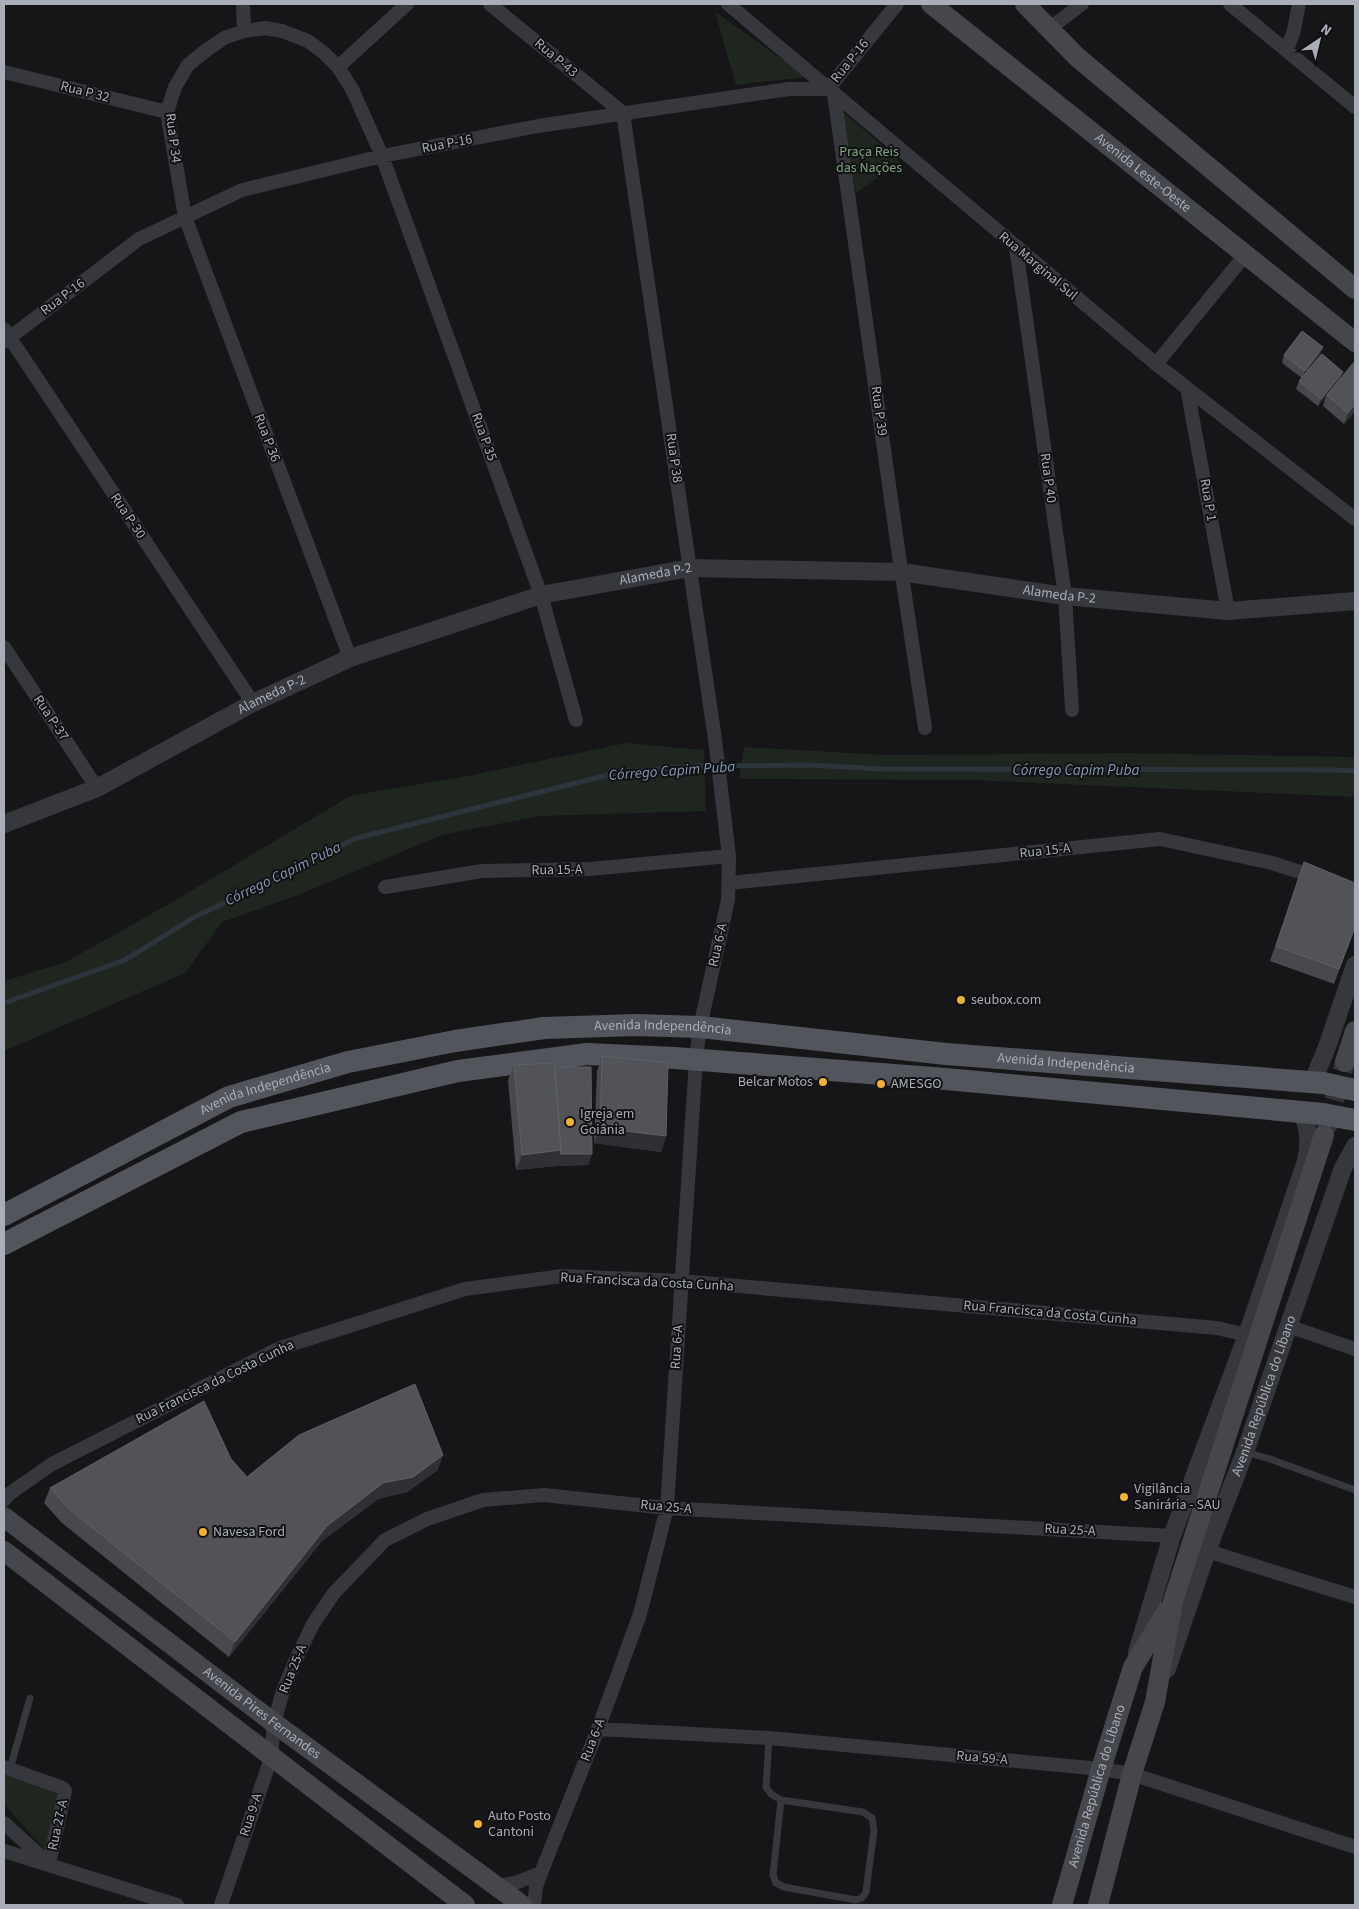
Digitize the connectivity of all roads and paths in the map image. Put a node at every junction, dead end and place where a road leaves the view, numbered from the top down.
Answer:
1 (244, 4) edge
2 (407, 4) edge
3 (490, 4) edge
4 (728, 4) edge
5 (897, 4) edge
6 (931, 4) edge
7 (1024, 4) edge
8 (1082, 4) edge
9 (1230, 4) edge
10 (1299, 4) edge
11 (1049, 29) junction
12 (244, 30) junction
13 (1287, 50) junction
14 (338, 67) junction
15 (4, 72) edge
16 (831, 91) junction
17 (1355, 107) edge
18 (167, 112) junction
19 (623, 113) junction
20 (382, 156) junction
21 (185, 217) junction
22 (1016, 247) junction
23 (1246, 254) junction
24 (1355, 289) edge
25 (6, 336) edge
26 (1355, 342) edge
27 (1156, 364) junction
28 (1187, 388) junction
29 (1355, 519) edge
30 (690, 568) junction
31 (901, 572) junction
32 (1355, 591) edge
33 (541, 595) junction
34 (1065, 596) junction
35 (1355, 601) edge
36 (1335, 603) junction
37 (1228, 611) junction
38 (4, 648) edge
39 (350, 658) junction
40 (253, 703) junction
41 (1072, 710) dead end
42 (576, 720) dead end
43 (925, 728) dead end
44 (98, 788) junction
45 (722, 804) joint
46 (4, 824) edge
47 (729, 856) junction
48 (1328, 882) edge
49 (729, 883) junction
50 (385, 887) dead end
51 (1355, 965) edge
52 (700, 1027) junction
53 (1355, 1031) edge
54 (946, 1054) junction
55 (696, 1059) junction
56 (1345, 1062) tunnel mouth
57 (946, 1079) junction
58 (1318, 1082) junction
59 (1355, 1090) edge
60 (229, 1097) junction
61 (1317, 1120) junction
62 (1355, 1120) edge
63 (241, 1122) junction
64 (1355, 1146) edge
65 (4, 1214) edge
66 (4, 1244) edge
67 (681, 1281) junction
68 (1288, 1326) junction
69 (1247, 1335) junction
70 (1355, 1349) edge
71 (1245, 1452) junction
72 (1355, 1490) edge
73 (4, 1500) edge
74 (666, 1508) junction
75 (4, 1516) edge
76 (1172, 1536) junction
77 (4, 1551) edge
78 (1207, 1551) junction
79 (1355, 1597) edge
80 (1173, 1601) junction
81 (1133, 1667) junction
82 (30, 1698) dead end
83 (1155, 1702) junction
84 (274, 1723) junction
85 (598, 1729) junction
86 (769, 1738) junction
87 (271, 1758) junction
88 (7, 1768) edge
89 (1100, 1769) junction
90 (1132, 1774) junction
91 (782, 1800) junction
92 (4, 1823) edge
93 (1355, 1847) edge
94 (4, 1851) edge
95 (50, 1864) junction
96 (540, 1873) junction
97 (511, 1898) edge
98 (177, 1905) edge
99 (221, 1905) edge
100 (464, 1905) edge
101 (534, 1905) edge
102 (1062, 1905) edge
103 (1098, 1905) edge

1 - 12 street
2 - 14 street
3 - 19 street, Rua P-43
4 - 16 street, Rua Marginal Sul
5 - 16 street, Rua P-16
6 - 23 main road, Avenida Leste-Oeste
7 - 11 main road
8 - 11 street
9 - 13 street
10 - 13 street
11 - 24 main road
12 - 14 street, Rua P 34
12 - 18 street, Rua P 34
13 - 17 street
14 - 20 street, Rua P 34
15 - 18 street, Rua P 32
16 - 19 street, Rua P-16
16 - 22 street, Rua Marginal Sul
16 - 31 street, Rua P 39
18 - 21 street, Rua P 34
19 - 20 street, Rua P-16
19 - 30 street, Rua P 38
20 - 21 street, Rua P-16
20 - 33 street, Rua P 35
21 - 25 street, Rua P-16
21 - 39 street, Rua P 36
22 - 27 street, Rua Marginal Sul
22 - 34 street, Rua P 40
23 - 26 main road, Avenida Leste-Oeste
23 - 27 street
25 - 40 street, Rua P-30
27 - 28 street, Rua Marginal Sul
28 - 29 street, Rua Marginal Sul
28 - 37 street, Rua P 1
30 - 31 street, Alameda P-2
30 - 33 street, Alameda P-2
30 - 45 street, Rua P 38
31 - 34 street, Alameda P-2
31 - 43 street, Rua P 39
32 - 36 street
33 - 39 street, Alameda P-2
33 - 42 street, Rua P 35
34 - 37 street, Alameda P-2
34 - 41 street, Rua P 40
35 - 36 street, Alameda P-2
36 - 37 street, Alameda P-2
38 - 44 street, Rua P-37
39 - 40 street, Alameda P-2
40 - 44 street, Alameda P-2
44 - 46 street, Alameda P-2
45 - 47 street, Rua 6-A
47 - 49 street, Rua 6-A
47 - 50 street, Rua 15-A
48 - 49 street, Rua 15-A
49 - 52 street, Rua 6-A
51 - 58 street
52 - 54 main road, Avenida Independência
52 - 55 street, Rua 6-A
52 - 60 main road, Avenida Independência
53 - 56 main road
54 - 57 main road
54 - 58 main road, Avenida Independência
55 - 57 main road, Avenida Independência
55 - 63 main road, Avenida Independência
55 - 67 street, Rua 6-A
57 - 61 main road, Avenida Independência
58 - 59 main road, Avenida Independência, bridge
60 - 63 main road
60 - 65 main road, Avenida Independência
61 - 62 main road, Avenida Independência, bridge
61 - 69 street, Avenida República do Líbano
61 - 80 main road, Avenida República do Líbano
63 - 66 main road, Avenida Independência
64 - 68 street, Avenida República do Líbano
67 - 69 street, Rua Francisca da Costa Cunha
67 - 73 street, Rua Francisca da Costa Cunha
67 - 74 street, Rua 6-A
68 - 70 street
68 - 71 street, Avenida República do Líbano
69 - 76 street, Avenida República do Líbano
71 - 72 lane
71 - 78 street, Avenida República do Líbano
74 - 76 street, Rua 25-A
74 - 84 street, Rua 25-A
74 - 85 street, Rua 6-A
75 - 84 main road, Avenida Pires Fernandes
76 - 81 street, Avenida República do Líbano
77 - 87 main road
78 - 79 street
78 - 83 street, Avenida República do Líbano
80 - 81 main road, Avenida República do Líbano
80 - 83 main road, Avenida República do Líbano
81 - 89 main road, Avenida República do Líbano
82 - 88 lane
83 - 90 main road, Avenida República do Líbano
84 - 87 street, Rua 9-A
84 - 97 main road, Avenida Pires Fernandes
85 - 86 street, Rua 59-A
85 - 96 street, Rua 6-A
86 - 89 street, Rua 59-A
86 - 91 lane
87 - 99 street, Rua 9-A
87 - 100 main road
88 - 95 street, Rua 27-A
89 - 90 street, Rua 59-A
89 - 102 main road, Avenida República do Líbano
90 - 93 street, Rua 59-A
90 - 103 main road, Avenida República do Líbano
91 - 91 lane
92 - 95 street, Rua 27-A
94 - 95 street, Rua 27-A
95 - 98 street, Rua 27-A
96 - 97 street
96 - 101 street, Rua 6-A

